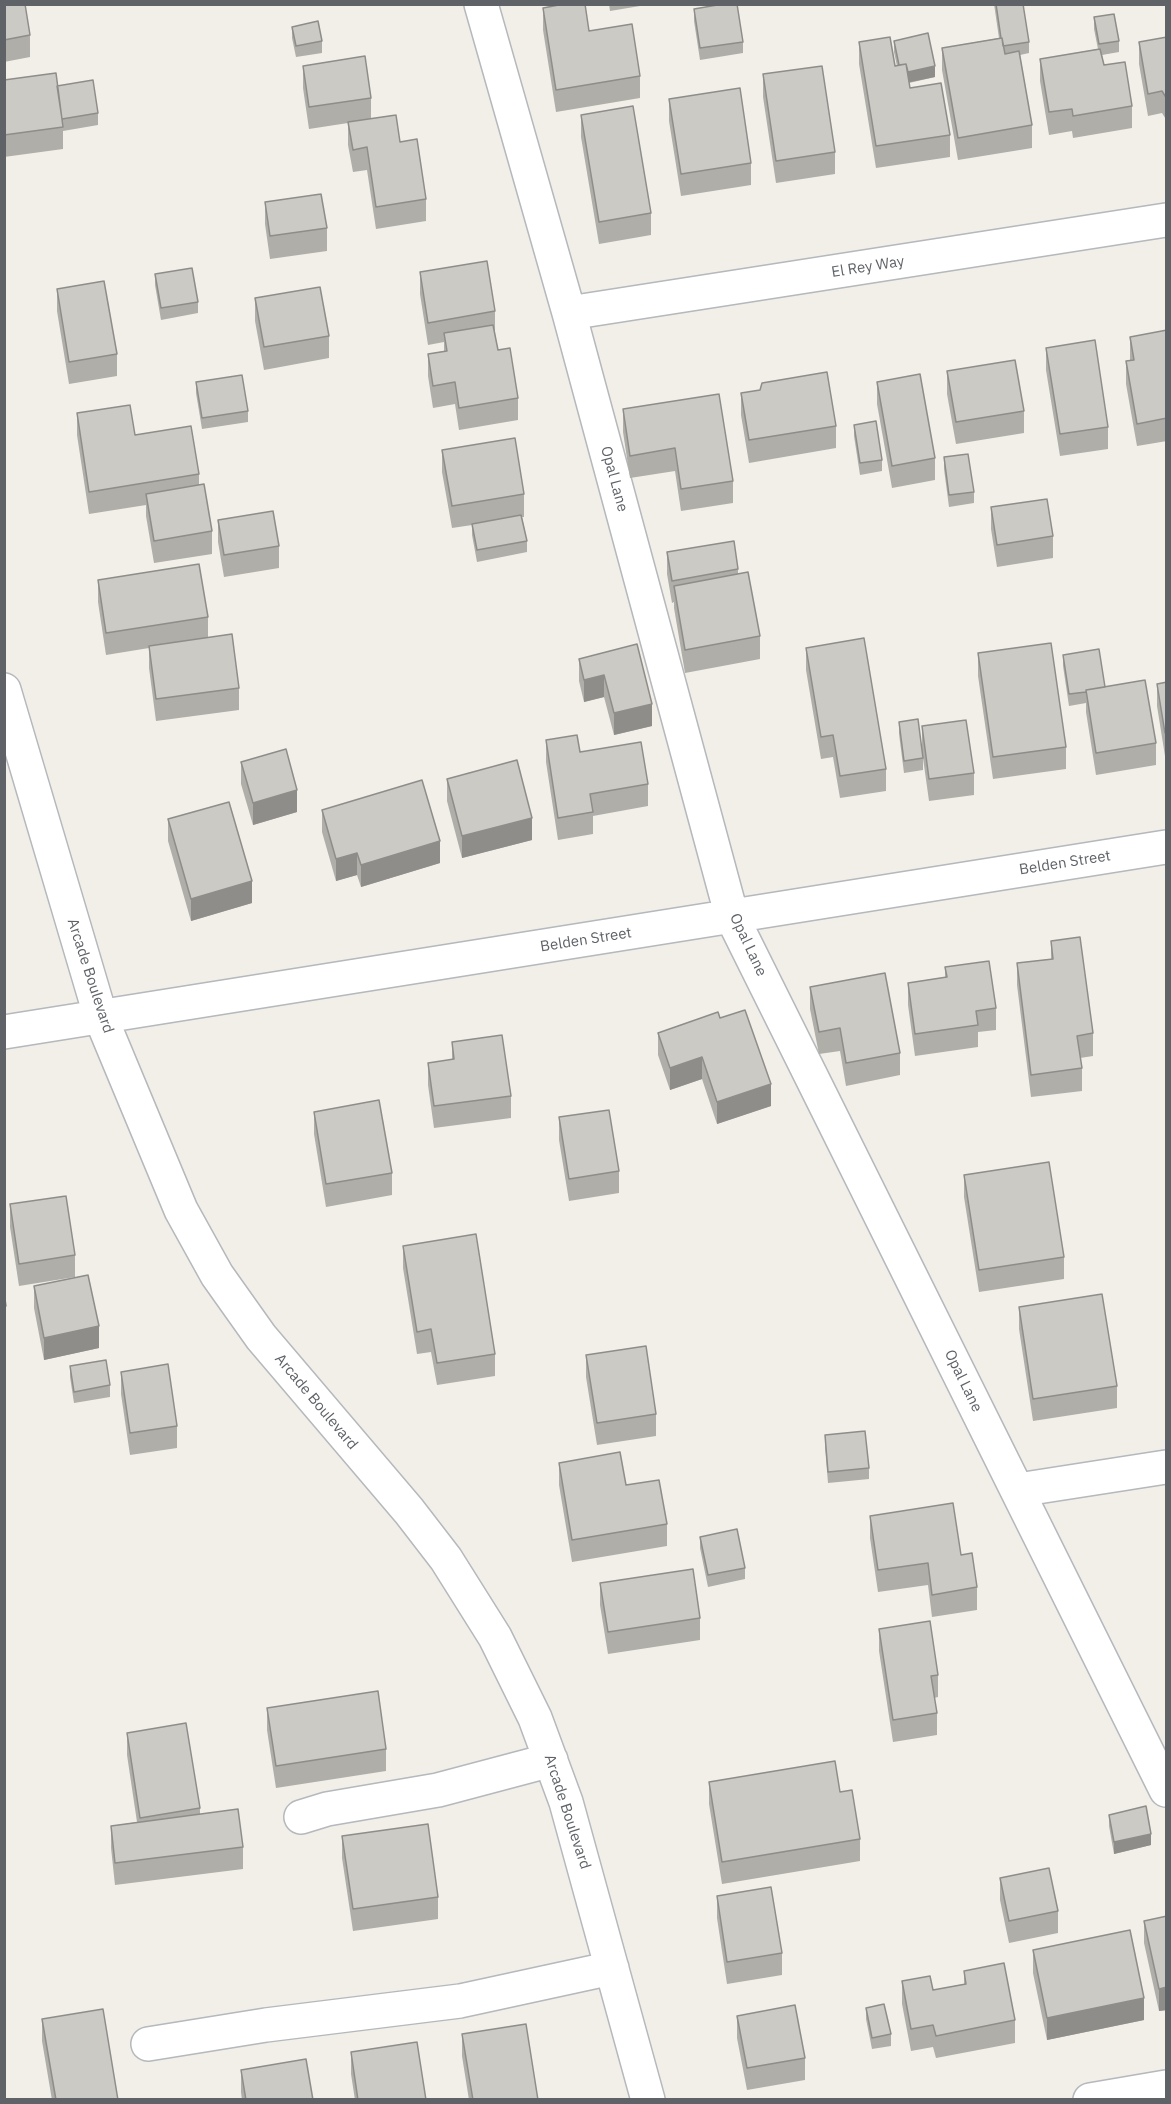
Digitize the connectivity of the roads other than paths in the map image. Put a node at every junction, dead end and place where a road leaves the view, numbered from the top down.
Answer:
1 (481, 4) edge
2 (1167, 220) edge
3 (569, 313) junction
4 (4, 690) edge
5 (1167, 847) edge
6 (732, 916) junction
7 (101, 1018) junction
8 (4, 1032) edge
9 (1167, 1467) edge
10 (1018, 1490) junction
11 (551, 1760) junction
12 (1167, 1790) edge
13 (301, 1817) dead end
14 (612, 1968) junction
15 (148, 2044) dead end
16 (1167, 2087) edge
17 (648, 2100) edge
18 (1090, 2100) edge

1 - 3 street, Opal Lane
2 - 3 street, El Rey Way
3 - 6 street, Opal Lane
4 - 7 street, Arcade Boulevard
5 - 6 street, Belden Street
6 - 7 street, Belden Street
6 - 10 street, Opal Lane
7 - 8 street, Belden Street
7 - 11 street, Arcade Boulevard
9 - 10 street
10 - 12 street, Opal Lane
11 - 13 street
11 - 14 street, Arcade Boulevard
14 - 15 street
14 - 17 street, Arcade Boulevard
16 - 18 street

